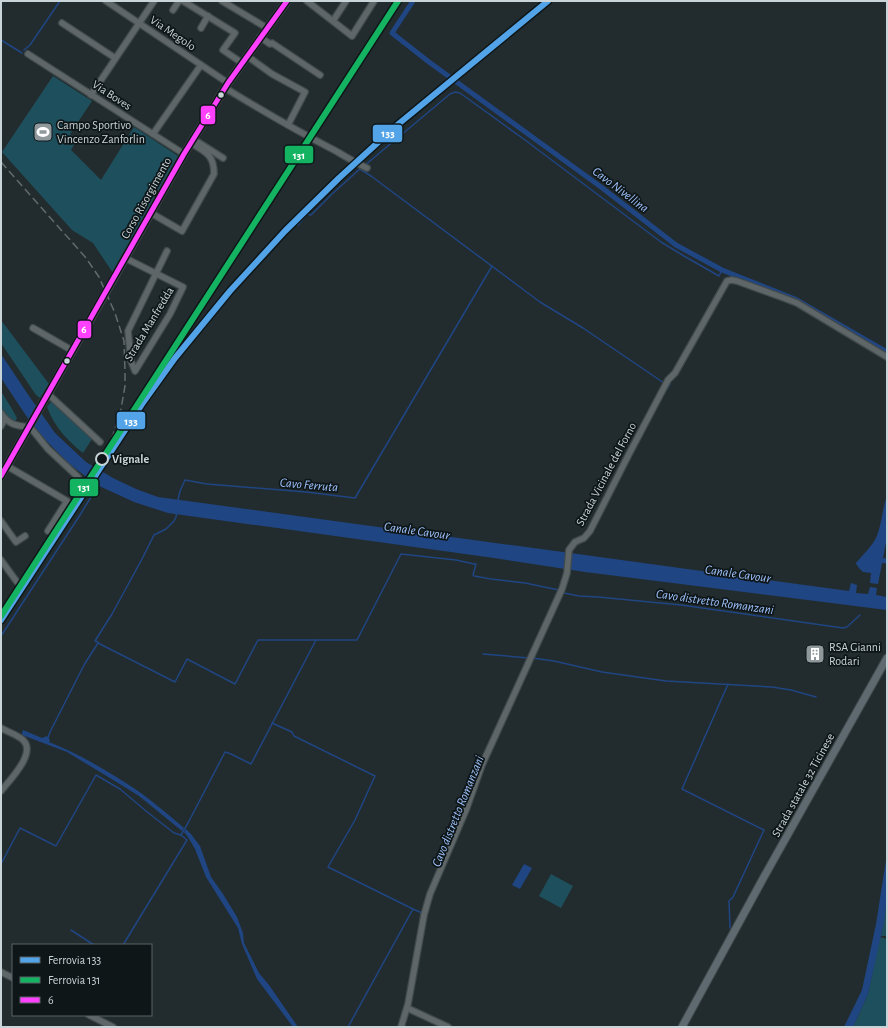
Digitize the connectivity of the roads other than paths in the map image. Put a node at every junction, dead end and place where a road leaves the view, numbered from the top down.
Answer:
1 (154, 1) edge
2 (179, 1) edge
3 (183, 1) edge
4 (222, 1) edge
5 (287, 1) edge
6 (307, 1) edge
7 (346, 1) edge
8 (374, 1) edge
9 (108, 2) edge
10 (173, 10) dead end
11 (208, 16) junction
12 (333, 21) junction
13 (62, 22) dead end
14 (139, 23) junction
15 (201, 28) dead end
16 (267, 28) junction
17 (260, 37) junction
18 (28, 54) dead end
19 (247, 56) junction
20 (116, 58) junction
21 (242, 63) junction
22 (201, 65) junction
23 (320, 75) dead end
24 (227, 86) junction
25 (91, 95) junction
26 (288, 125) junction
27 (153, 134) junction
28 (192, 141) junction
29 (184, 154) junction
30 (224, 158) dead end
31 (364, 167) dead end
32 (151, 213) junction
33 (167, 251) dead end
34 (126, 258) junction
35 (156, 274) junction
36 (33, 328) dead end
37 (73, 351) junction
38 (887, 357) edge
39 (48, 394) junction
40 (1, 413) edge
41 (5, 419) junction
42 (1, 426) edge
43 (30, 426) junction
44 (100, 442) dead end
45 (7, 466) junction
46 (1, 476) edge
47 (78, 477) dead end
48 (1, 520) edge
49 (48, 531) dead end
50 (25, 536) dead end
51 (1, 560) edge
52 (17, 582) dead end
53 (887, 658) edge
54 (1, 728) edge
55 (1, 791) edge
56 (1, 972) edge
57 (12, 978) edge
58 (407, 1008) junction
59 (91, 1016) edge
60 (114, 1027) edge
61 (401, 1027) edge
62 (446, 1027) edge
63 (682, 1027) edge

1 - 14 street
2 - 10 street
3 - 11 street
4 - 16 street
5 - 16 main road, Corso Risorgimento
6 - 12 street
7 - 12 street
8 - 12 street
9 - 14 street, Via Megolo
11 - 15 street
11 - 21 street
13 - 20 street
14 - 20 street
14 - 22 street, Via Megolo
16 - 17 main road, Corso Risorgimento
17 - 19 main road, Corso Risorgimento
17 - 23 street
18 - 25 street, Via Boves
19 - 21 main road, Corso Risorgimento
19 - 26 street
20 - 25 street
21 - 24 main road, Corso Risorgimento
22 - 24 street, Via Megolo
22 - 27 street
24 - 26 street, Via Megolo
24 - 28 main road, Corso Risorgimento
25 - 27 street, Via Boves
26 - 31 street, Via Megolo
27 - 29 street, Via Boves
28 - 29 main road, Corso Risorgimento
28 - 30 street
28 - 32 street
29 - 32 main road, Corso Risorgimento
32 - 34 main road, Corso Risorgimento
33 - 35 street, Strada Manfredda
34 - 35 street, Strada Manfredda
34 - 37 main road, Corso Risorgimento
35 - 35 street, Strada Manfredda
36 - 37 street
37 - 39 main road, Corso Risorgimento
38 - 58 street, Strada Vicinale del Forno
39 - 43 main road, Corso Risorgimento
39 - 44 street
40 - 41 street
41 - 42 street
41 - 43 street
43 - 45 main road, Corso Risorgimento
43 - 47 street
45 - 46 main road, Corso Risorgimento
45 - 49 street
48 - 50 street
51 - 52 street
53 - 63 main road, Strada statale 32 Ticinese
54 - 55 street
56 - 57 street
58 - 61 street, Strada Vicinale del Forno
58 - 62 street
59 - 60 street

